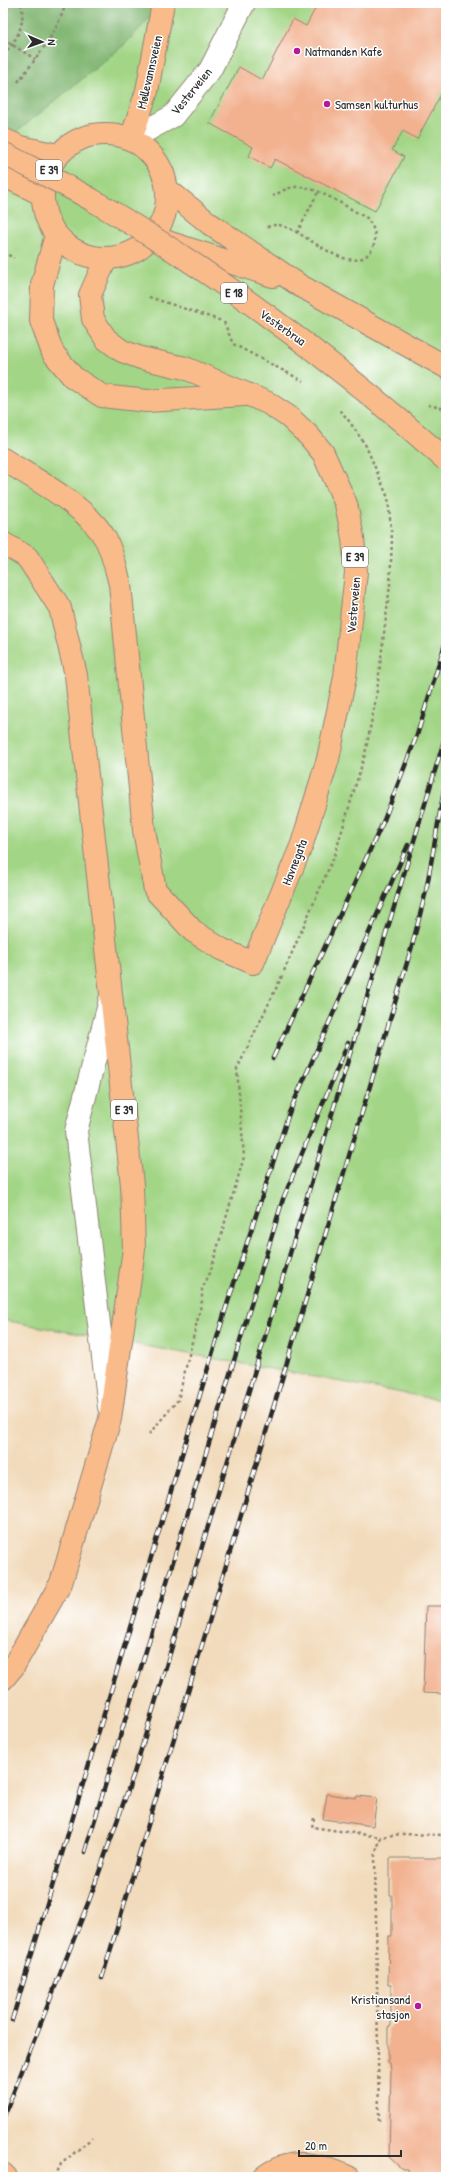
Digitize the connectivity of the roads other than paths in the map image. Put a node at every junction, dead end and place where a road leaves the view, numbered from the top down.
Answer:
1 (163, 3) edge
2 (244, 3) edge
3 (3, 139) edge
4 (131, 139) junction
5 (3, 153) edge
6 (58, 156) junction
7 (3, 175) edge
8 (168, 190) junction
9 (43, 195) junction
10 (56, 235) junction
11 (152, 237) junction
12 (106, 259) junction
13 (299, 285) junction
14 (446, 367) edge
15 (250, 395) junction
16 (3, 459) edge
17 (446, 460) edge
18 (3, 543) edge
19 (328, 759) joint
20 (111, 994) junction
21 (110, 1419) junction
22 (3, 1679) edge
23 (3, 2174) edge
24 (340, 2175) edge
25 (6, 2177) edge
26 (264, 2177) edge

1 - 4 main road, Møllevannsveien
2 - 4 lane, Vesterveien
3 - 6 main road, E 39
4 - 6 main road, E 39
4 - 8 main road, E 39
5 - 17 main road, Vesterbrua / E 18, bridge
6 - 9 main road, E 39
7 - 9 main road, E 39
8 - 11 main road, E 39
8 - 13 main road, E 18
9 - 10 main road, E 39
10 - 12 main road, E 39
10 - 15 main road, Vesterveien / E 39
11 - 12 main road, E 39
11 - 13 main road, E 18
12 - 15 main road, Vesterveien / E 39
13 - 14 main road, E 18
15 - 19 main road, Vesterveien / E 39
16 - 19 main road, Havnegata / E 39
18 - 20 main road, E 39
20 - 21 main road, E 39
20 - 21 lane
21 - 22 main road, E 39
23 - 25 main road
24 - 26 main road

